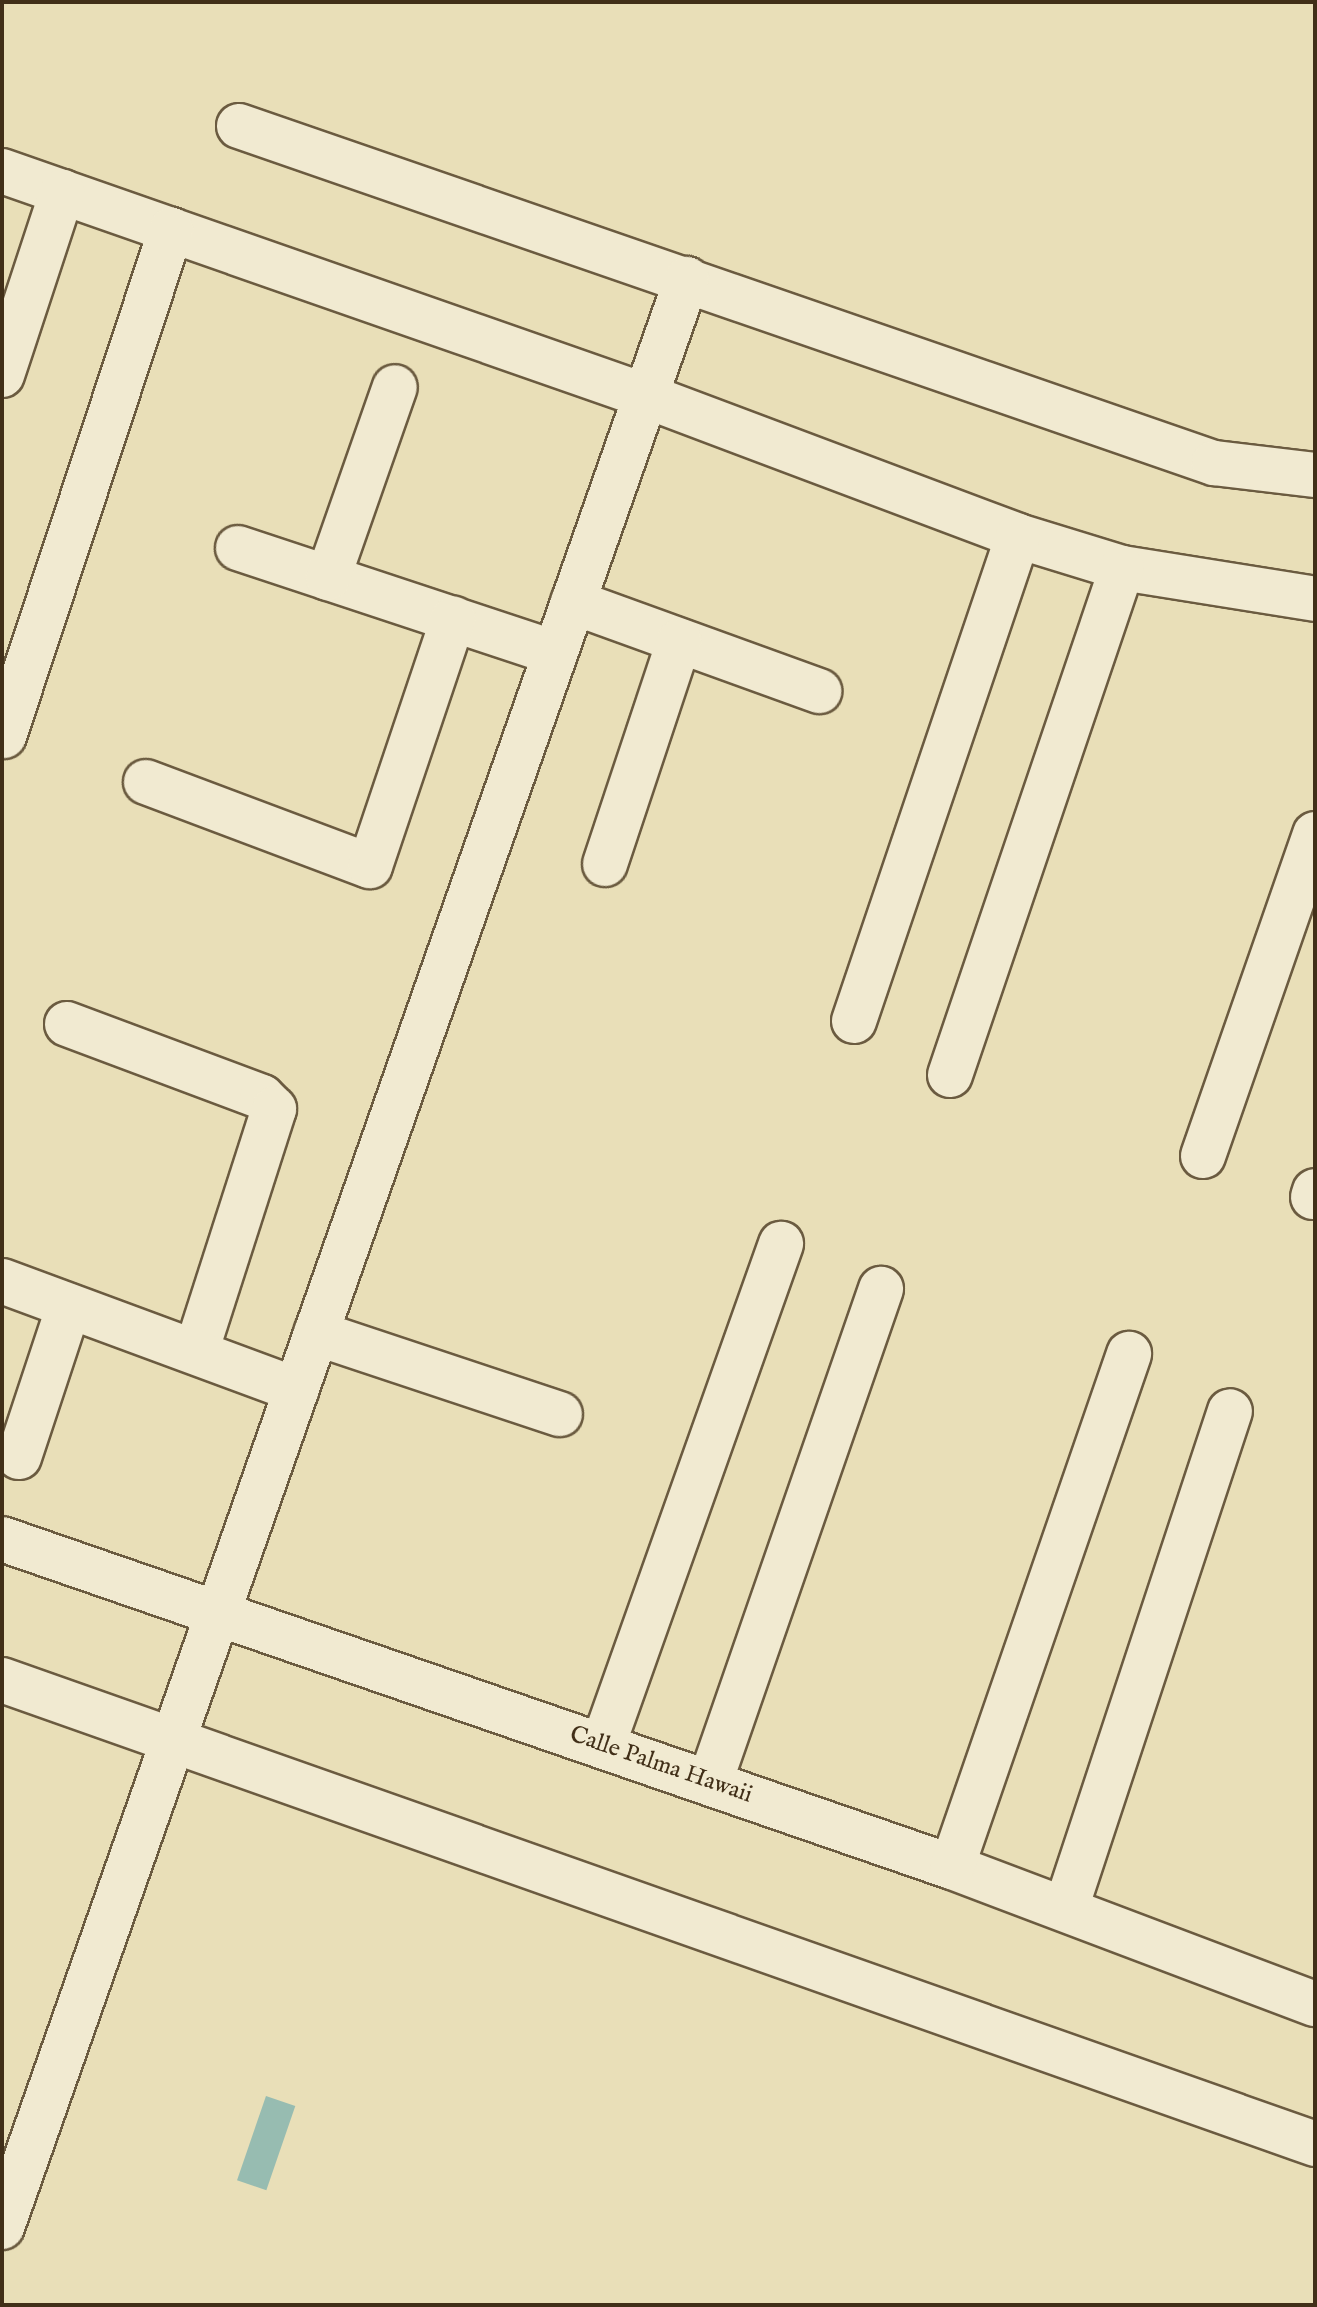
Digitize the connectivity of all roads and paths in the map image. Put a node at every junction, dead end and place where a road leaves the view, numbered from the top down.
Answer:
1 (239, 126) dead end
2 (2, 171) edge
3 (62, 192) junction
4 (171, 230) junction
5 (687, 279) junction
6 (2, 375) edge
7 (395, 387) dead end
8 (646, 396) junction
9 (1315, 475) edge
10 (1018, 536) junction
11 (238, 548) dead end
12 (1122, 568) junction
13 (328, 578) junction
14 (1315, 599) edge
15 (573, 602) junction
16 (453, 619) junction
17 (679, 641) junction
18 (555, 653) junction
19 (819, 691) dead end
20 (4, 736) edge
21 (146, 782) dead end
22 (1315, 834) edge
23 (605, 864) dead end
24 (854, 1021) dead end
25 (67, 1024) dead end
26 (950, 1075) dead end
27 (1203, 1156) dead end
28 (781, 1244) dead end
29 (2, 1281) edge
30 (881, 1289) dead end
31 (69, 1306) junction
32 (316, 1333) junction
33 (196, 1352) junction
34 (1129, 1354) dead end
35 (296, 1390) junction
36 (1230, 1411) dead end
37 (560, 1414) dead end
38 (19, 1457) dead end
39 (2, 1539) edge
40 (217, 1615) junction
41 (2, 1680) edge
42 (173, 1740) junction
43 (603, 1745) junction
44 (710, 1782) junction
45 (952, 1867) junction
46 (1066, 1908) junction
47 (1314, 2001) edge
48 (1315, 2144) edge
49 (2, 2225) edge

1 - 5 street
2 - 3 street
3 - 4 street
3 - 6 street
4 - 8 street
4 - 20 street
5 - 8 street
5 - 9 street
7 - 13 street
8 - 10 street
8 - 15 street
10 - 12 street
10 - 24 street
11 - 13 street
12 - 14 street
12 - 26 street
13 - 16 street
15 - 17 street
15 - 18 street
16 - 18 street
16 - 21 street
17 - 19 street
17 - 23 street
18 - 32 street
22 - 27 street
25 - 33 street
28 - 43 street
29 - 31 street
30 - 44 street
31 - 33 street
31 - 38 street
32 - 35 street
32 - 37 street
33 - 35 street
34 - 45 street
35 - 40 street
36 - 46 street
39 - 40 street, Calle Palma Hawaii
40 - 42 street
40 - 43 street, Calle Palma Hawaii
41 - 42 street
42 - 48 street
42 - 49 street
43 - 44 street, Calle Palma Hawaii
44 - 45 street, Calle Palma Hawaii
45 - 46 street, Calle Palma Hawaii
46 - 47 street, Calle Palma Hawaii

